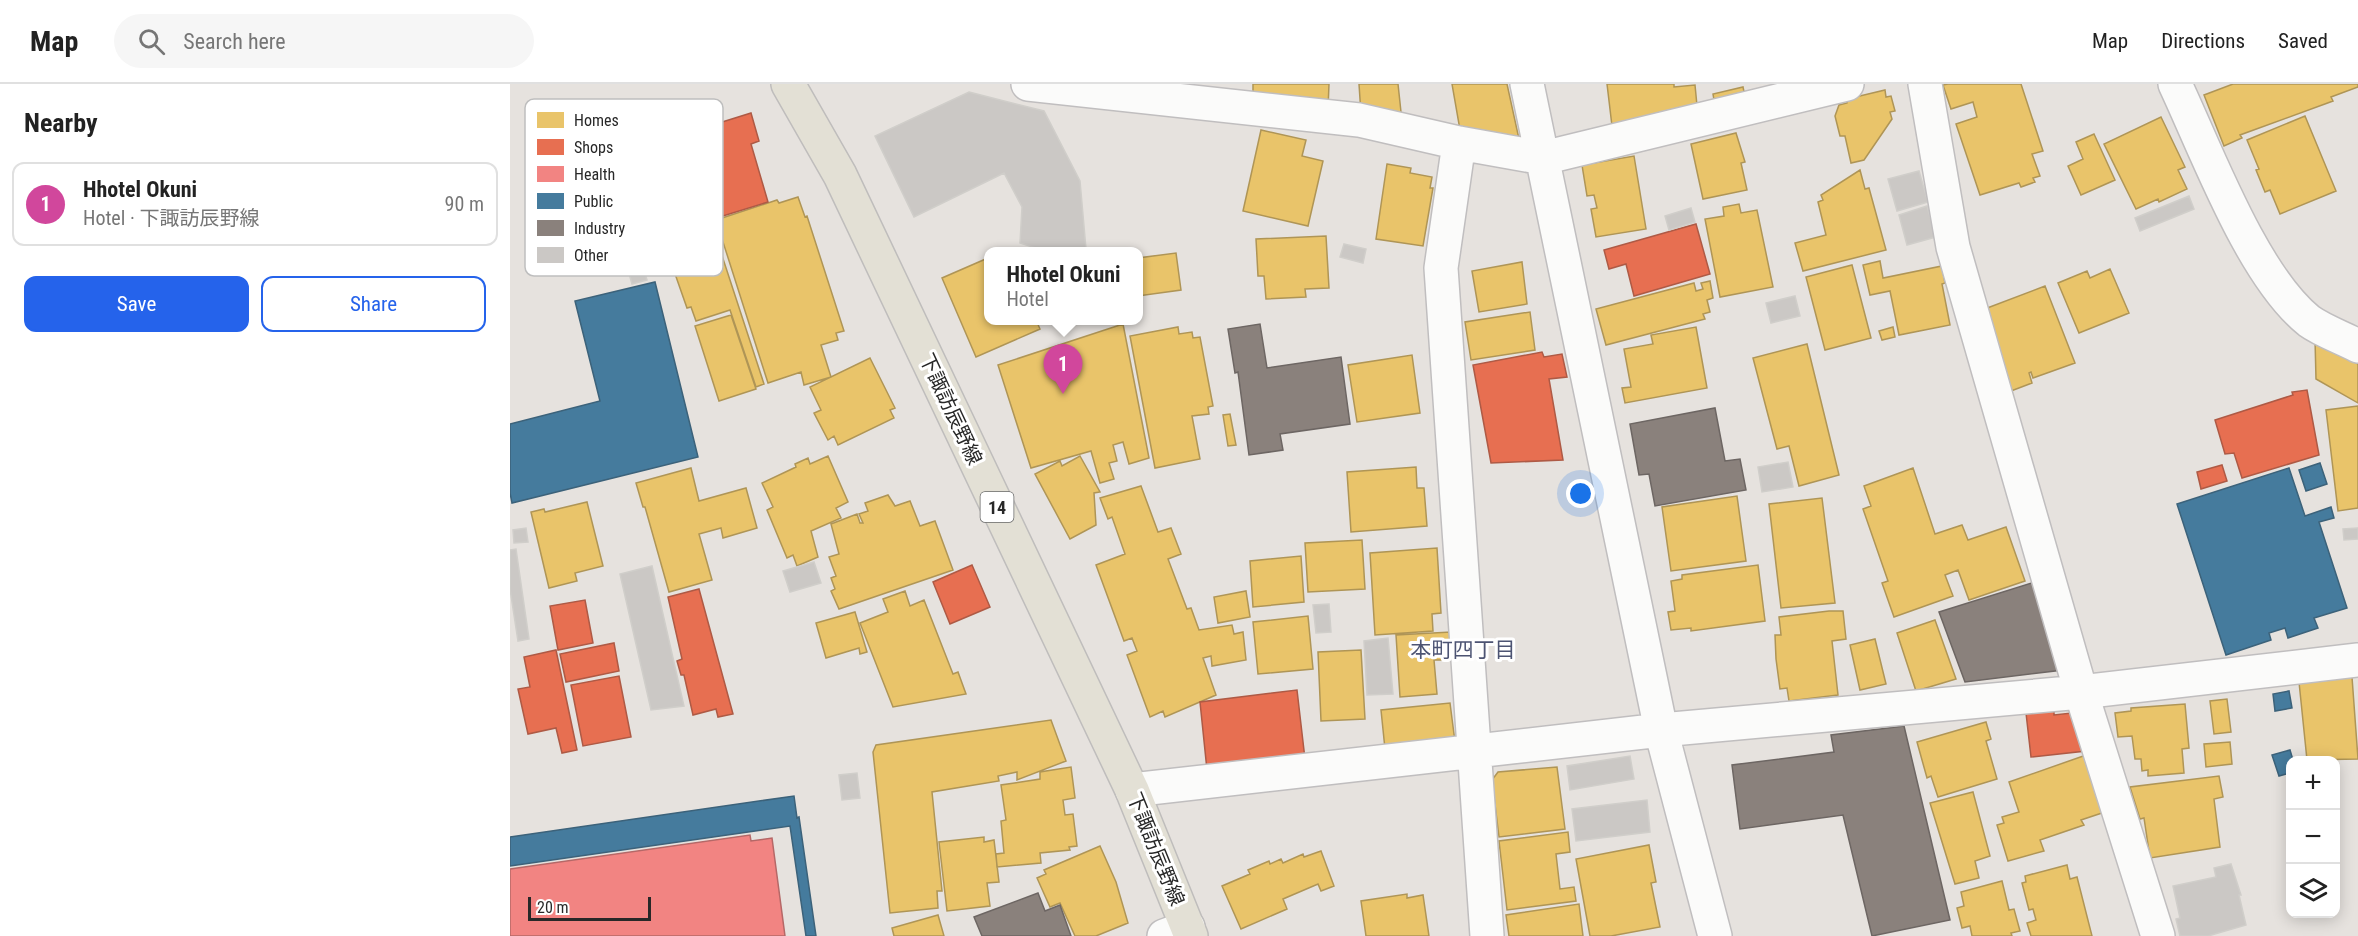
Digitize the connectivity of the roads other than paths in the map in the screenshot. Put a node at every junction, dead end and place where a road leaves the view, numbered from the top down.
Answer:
1 (788, 84) edge
2 (1028, 84) edge
3 (1527, 84) edge
4 (1847, 84) edge
5 (1925, 84) edge
6 (2175, 84) edge
7 (1459, 143) junction
8 (1543, 158) junction
9 (2358, 346) edge
10 (2358, 660) edge
11 (2081, 692) junction
12 (1661, 730) junction
13 (1474, 752) junction
14 (1132, 790) junction
15 (1181, 933) edge
16 (1487, 936) edge
17 (1714, 936) edge
18 (2158, 936) edge

1 - 14 main road, 下諏訪辰野線 / 14
2 - 7 street
3 - 8 street
4 - 8 street
5 - 11 street
6 - 9 street
7 - 8 street
7 - 13 street
8 - 12 street
10 - 11 street
11 - 12 street
11 - 18 street
12 - 13 street
12 - 17 street
13 - 14 street
13 - 16 street
14 - 15 main road, 下諏訪辰野線 / 14

